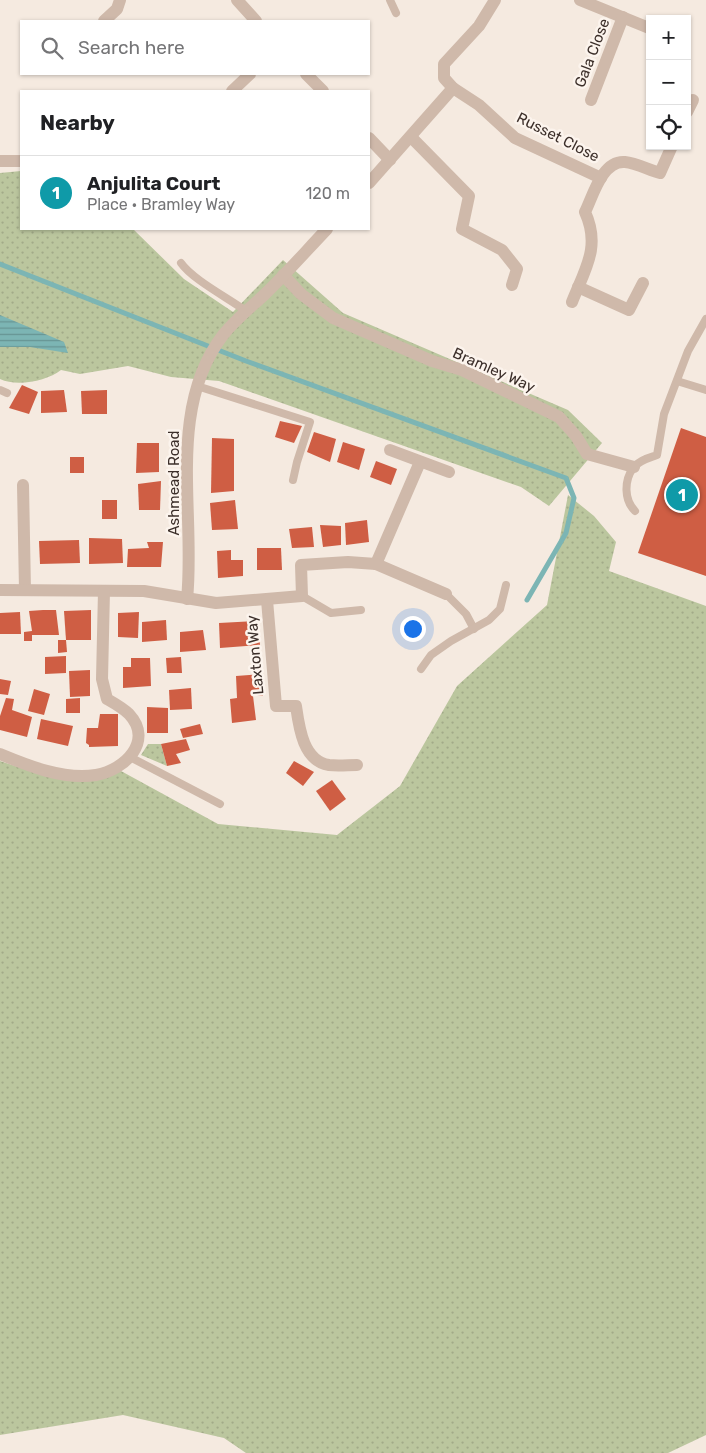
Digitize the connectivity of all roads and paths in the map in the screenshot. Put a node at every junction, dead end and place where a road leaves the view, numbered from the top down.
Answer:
1 (120, 0) edge
2 (390, 0) edge
3 (495, 0) edge
4 (580, 0) edge
5 (239, 1) edge
6 (396, 13) dead end
7 (623, 17) junction
8 (105, 20) edge
9 (255, 20) edge
10 (646, 27) edge
11 (249, 75) edge
12 (307, 75) edge
13 (454, 88) junction
14 (233, 90) edge
15 (322, 90) edge
16 (591, 100) dead end
17 (693, 100) dead end
18 (690, 105) edge
19 (411, 137) junction
20 (370, 139) edge
21 (670, 150) edge
22 (390, 160) junction
23 (0, 161) edge
24 (20, 161) edge
25 (601, 178) junction
26 (370, 182) edge
27 (326, 230) edge
28 (181, 263) dead end
29 (283, 276) junction
30 (643, 283) dead end
31 (512, 285) dead end
32 (578, 288) junction
33 (572, 302) dead end
34 (246, 311) junction
35 (706, 318) edge
36 (676, 381) junction
37 (197, 386) junction
38 (706, 390) edge
39 (390, 450) dead end
40 (420, 462) junction
41 (634, 467) junction
42 (449, 472) dead end
43 (293, 480) dead end
44 (23, 485) dead end
45 (635, 511) dead end
46 (376, 564) junction
47 (506, 585) dead end
48 (0, 590) edge
49 (25, 590) junction
50 (104, 591) junction
51 (446, 594) joint
52 (302, 596) junction
53 (187, 599) junction
54 (267, 600) junction
55 (361, 610) dead end
56 (474, 629) junction
57 (421, 669) dead end
58 (0, 754) edge
59 (130, 757) junction
60 (357, 765) dead end
61 (220, 804) dead end

1 - 8 street
2 - 6 lane
3 - 13 street
4 - 7 street, Gala Close
5 - 9 street
7 - 10 street, Gala Close
7 - 16 street, Gala Close
11 - 14 street
12 - 15 street
13 - 19 street
13 - 25 street, Russet Close
17 - 18 street
19 - 22 street
19 - 31 street
20 - 22 street
21 - 25 street, Russet Close
22 - 26 street
23 - 24 street
25 - 32 street, Russet Close
27 - 29 street, Ashmead Road
28 - 34 lane
29 - 34 street, Ashmead Road
29 - 41 street, Bramley Way
30 - 32 street
32 - 33 street, Russet Close
34 - 37 street, Ashmead Road
35 - 36 lane
36 - 38 lane
36 - 41 lane
37 - 43 lane
37 - 53 street, Ashmead Road
39 - 40 street
40 - 42 street
40 - 46 street
41 - 45 lane
44 - 49 street
46 - 51 street
46 - 52 street
47 - 56 lane
48 - 49 street
49 - 50 street
50 - 53 street
50 - 59 street
51 - 56 lane
52 - 54 street, Laxton Way
52 - 55 lane
53 - 54 street, Laxton Way
54 - 60 street, Laxton Way
56 - 57 lane
58 - 59 street
59 - 61 lane

